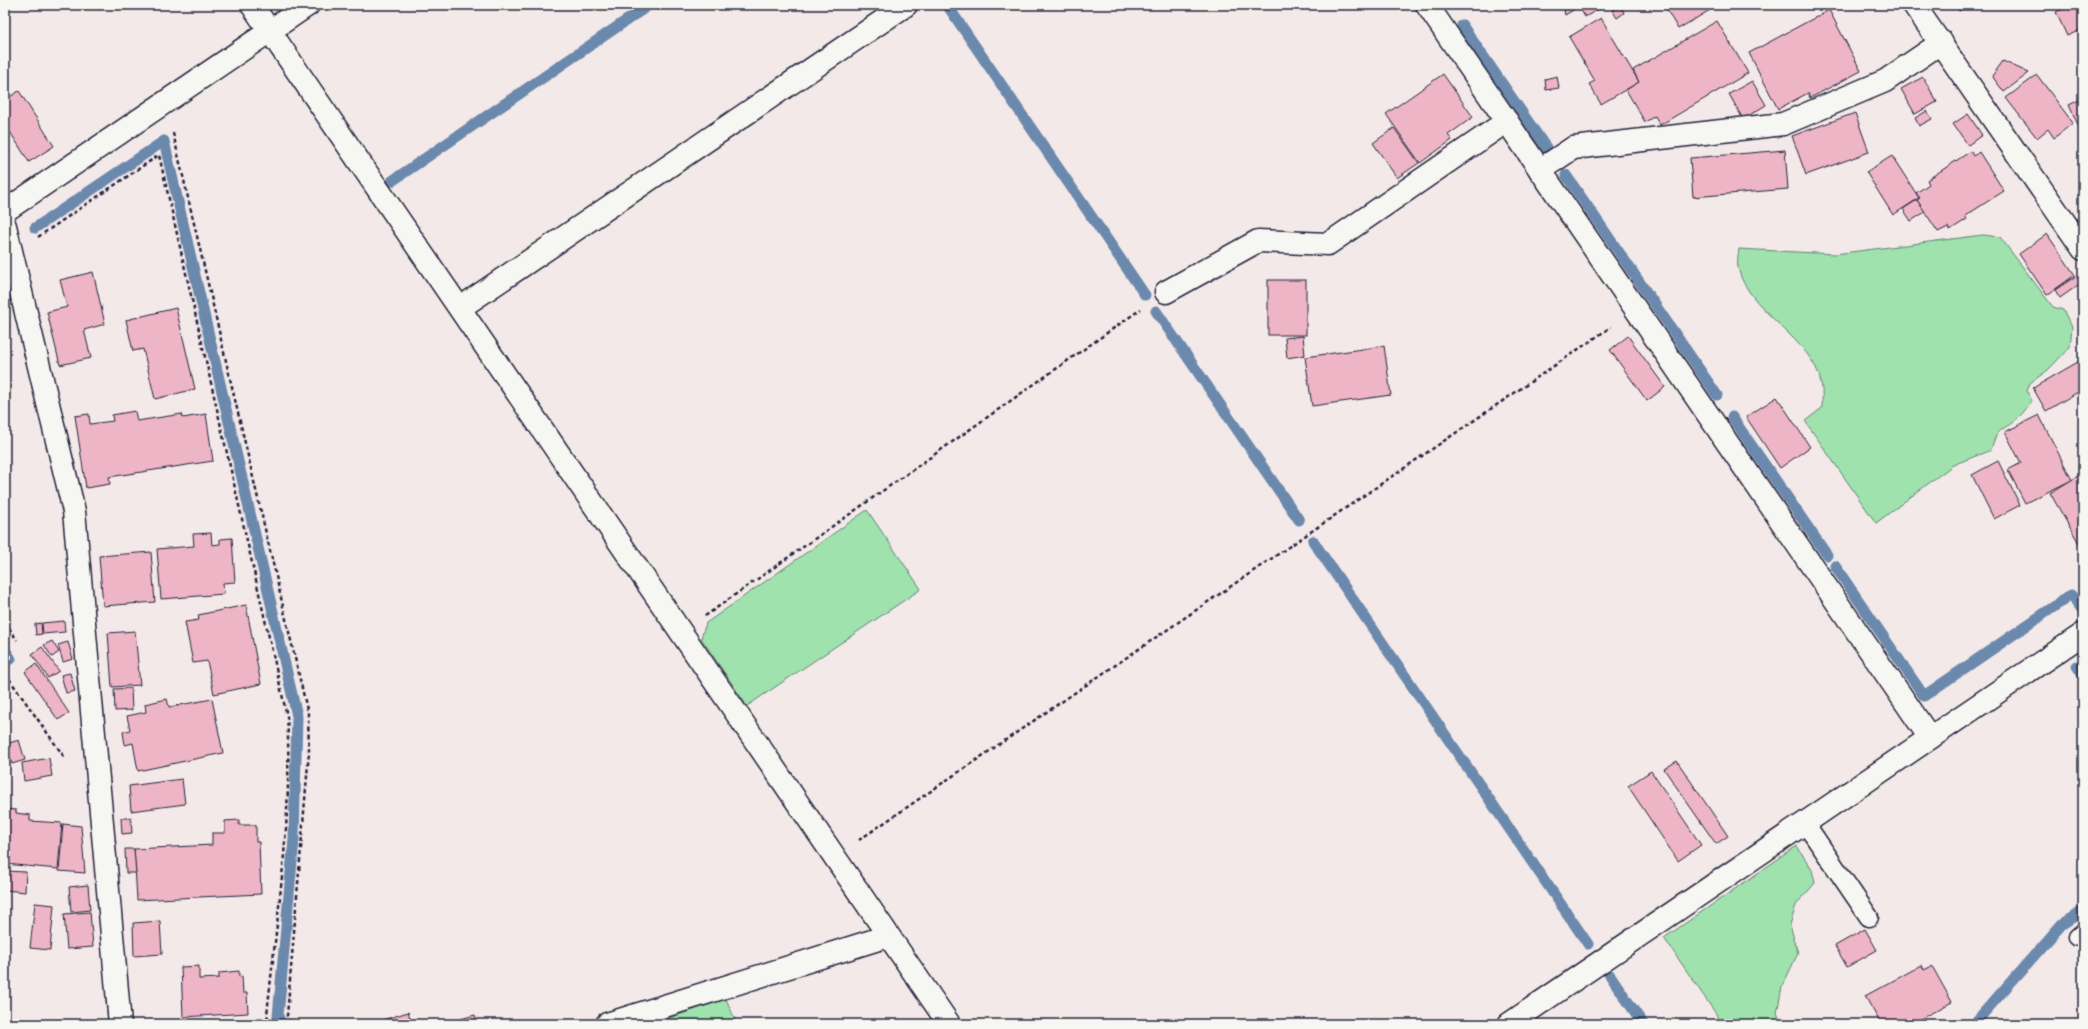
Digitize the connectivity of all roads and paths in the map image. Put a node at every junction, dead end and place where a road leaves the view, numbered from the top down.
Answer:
1 (252, 5) edge
2 (308, 5) edge
3 (906, 5) edge
4 (1427, 5) edge
5 (1914, 5) edge
6 (270, 31) junction
7 (1942, 42) junction
8 (166, 101) junction
9 (1507, 121) junction
10 (1540, 170) junction
11 (5, 211) edge
12 (5, 226) edge
13 (2080, 237) edge
14 (12, 255) junction
15 (1166, 292) joint
16 (460, 308) junction
17 (1636, 310) junction
18 (5, 622) edge
19 (681, 633) junction
20 (17, 640) dead end
21 (2080, 641) edge
22 (5, 673) edge
23 (1930, 738) junction
24 (100, 792) junction
25 (1805, 823) junction
26 (834, 857) junction
27 (1869, 917) dead end
28 (888, 936) junction
29 (120, 1024) edge
30 (270, 1024) edge
31 (290, 1024) edge
32 (607, 1024) edge
33 (949, 1024) edge
34 (1509, 1024) edge

1 - 6 street
2 - 6 street
3 - 16 street
4 - 9 street
5 - 7 street
6 - 8 street
6 - 16 street
7 - 10 street
7 - 13 street
8 - 11 street
8 - 31 path
9 - 10 street
9 - 15 street
10 - 17 street
12 - 14 street
14 - 24 street
14 - 30 path
15 - 19 path
16 - 19 street
17 - 23 street
17 - 26 path
18 - 20 path
19 - 26 street
21 - 23 street
22 - 24 path
23 - 25 street
24 - 29 street
25 - 27 lane
25 - 34 street
26 - 28 street
28 - 32 street
28 - 33 street

